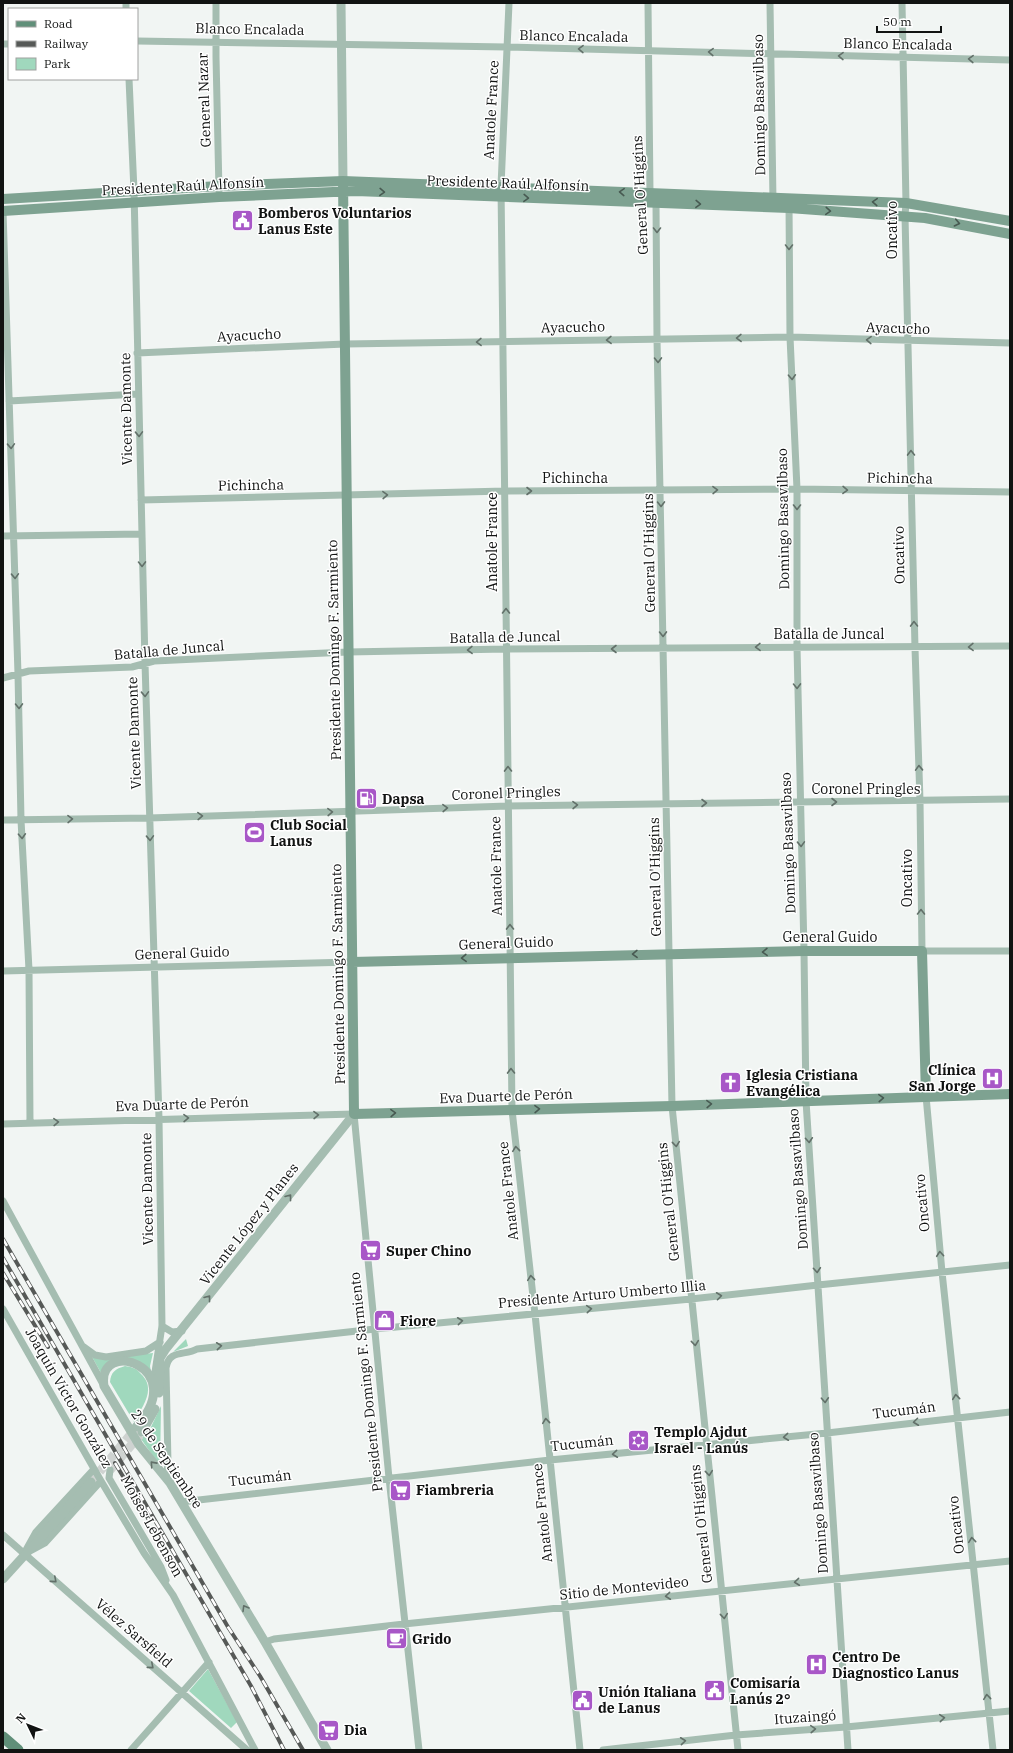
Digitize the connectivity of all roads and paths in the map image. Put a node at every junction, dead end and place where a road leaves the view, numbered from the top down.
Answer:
1 (216, 3) edge
2 (341, 3) edge
3 (509, 3) edge
4 (648, 3) edge
5 (770, 3) edge
6 (902, 3) edge
7 (138, 41) edge
8 (215, 42) junction
9 (341, 44) junction
10 (507, 47) junction
11 (649, 50) junction
12 (771, 54) junction
13 (903, 57) junction
14 (1010, 60) edge
15 (129, 80) edge
16 (343, 181) junction
17 (219, 186) junction
18 (501, 186) junction
19 (134, 191) junction
20 (343, 192) junction
21 (650, 193) junction
22 (219, 197) junction
23 (502, 197) junction
24 (3, 199) edge
25 (134, 202) junction
26 (656, 203) junction
27 (773, 203) junction
28 (789, 203) junction
29 (906, 204) junction
30 (3, 211) edge
31 (905, 216) junction
32 (1010, 222) edge
33 (1010, 234) edge
34 (790, 337) junction
35 (657, 339) junction
36 (504, 341) junction
37 (908, 341) junction
38 (1010, 343) edge
39 (345, 344) junction
40 (5, 350) edge
41 (137, 353) junction
42 (138, 394) junction
43 (9, 400) junction
44 (797, 489) junction
45 (661, 490) junction
46 (505, 491) junction
47 (912, 491) junction
48 (1010, 492) edge
49 (346, 496) junction
50 (141, 500) junction
51 (142, 534) junction
52 (3, 536) edge
53 (14, 536) junction
54 (1010, 646) edge
55 (796, 647) junction
56 (664, 648) junction
57 (915, 648) junction
58 (506, 649) junction
59 (348, 652) junction
60 (145, 663) junction
61 (18, 674) junction
62 (3, 678) edge
63 (1010, 799) edge
64 (920, 801) junction
65 (800, 802) junction
66 (666, 803) junction
67 (508, 806) junction
68 (350, 811) junction
69 (149, 818) junction
70 (3, 820) edge
71 (21, 820) junction
72 (804, 951) junction
73 (922, 951) junction
74 (1010, 951) edge
75 (669, 954) junction
76 (510, 957) junction
77 (352, 962) junction
78 (155, 967) junction
79 (29, 970) junction
80 (3, 971) edge
81 (1010, 1094) edge
82 (926, 1096) junction
83 (806, 1101) junction
84 (672, 1106) junction
85 (512, 1110) junction
86 (354, 1114) junction
87 (158, 1119) junction
88 (30, 1123) junction
89 (3, 1124) edge
90 (3, 1201) edge
91 (1010, 1265) edge
92 (942, 1272) junction
93 (818, 1284) junction
94 (691, 1299) junction
95 (3, 1309) edge
96 (535, 1314) junction
97 (162, 1326) junction
98 (375, 1329) junction
99 (182, 1331) junction
100 (160, 1342) junction
101 (81, 1344) junction
102 (167, 1354) junction
103 (153, 1385) junction
104 (104, 1386) junction
105 (1010, 1412) edge
106 (958, 1417) junction
107 (827, 1433) junction
108 (706, 1445) junction
109 (550, 1460) junction
110 (94, 1468) junction
111 (110, 1470) dead end
112 (166, 1478) junction
113 (389, 1478) junction
114 (101, 1481) junction
115 (91, 1482) tunnel mouth
116 (181, 1502) junction
117 (3, 1535) edge
118 (24, 1554) junction
119 (1010, 1561) edge
120 (974, 1565) junction
121 (836, 1578) junction
122 (3, 1579) edge
123 (721, 1590) junction
124 (173, 1595) junction
125 (565, 1607) junction
126 (404, 1624) junction
127 (265, 1642) junction
128 (210, 1662) junction
129 (183, 1693) junction
130 (1010, 1711) edge
131 (989, 1713) junction
132 (846, 1727) junction
133 (736, 1736) junction
134 (3, 1737) edge
135 (18, 1750) edge
136 (131, 1750) edge
137 (247, 1750) edge
138 (255, 1750) edge
139 (327, 1750) edge
140 (419, 1750) edge
141 (580, 1750) edge
142 (603, 1750) edge
143 (738, 1750) edge
144 (848, 1750) edge
145 (993, 1750) edge

1 - 8 street, General Nazar
2 - 9 street, Presidente Domingo F. Sarmiento
3 - 10 street, Anatole France
4 - 11 street, General O'Higgins
5 - 12 street, Domingo Basavilbaso
6 - 13 street, Oncativo
7 - 8 street, Blanco Encalada
8 - 9 street, Blanco Encalada
8 - 17 street, General Nazar
9 - 10 street, Blanco Encalada
9 - 16 street, Presidente Domingo F. Sarmiento
11 -> 10 street, Blanco Encalada
10 - 18 street, Anatole France
12 -> 11 street, Blanco Encalada
11 - 21 street, General O'Higgins
13 -> 12 street, Blanco Encalada
12 - 27 street, Domingo Basavilbaso
14 -> 13 street, Blanco Encalada
13 - 29 street, Oncativo
15 - 19 street, Vicente Damonte
16 - 17 main road, Presidente Raúl Alfonsín
16 - 18 main road, Presidente Raúl Alfonsín
16 - 20 main road, Presidente Domingo F. Sarmiento
17 - 19 main road, Presidente Raúl Alfonsín
17 - 22 street, General Nazar
21 -> 18 main road, Presidente Raúl Alfonsín
18 - 23 street, Anatole France
19 - 24 main road, Presidente Raúl Alfonsín
19 - 25 street, Vicente Damonte
20 - 22 main road, Presidente Raúl Alfonsín
20 -> 23 main road, Presidente Raúl Alfonsín
20 - 39 main road, Presidente Domingo F. Sarmiento
21 - 26 street, General O'Higgins
21 - 27 main road, Presidente Raúl Alfonsín
22 - 25 main road, Presidente Raúl Alfonsín
23 -> 26 main road, Presidente Raúl Alfonsín
23 - 36 street, Anatole France
25 - 30 main road, Presidente Raúl Alfonsín
25 - 41 street, Vicente Damonte
26 -> 27 main road, Presidente Raúl Alfonsín
26 -> 35 street, General O'Higgins
27 - 28 main road, Presidente Raúl Alfonsín
29 -> 28 main road, Presidente Raúl Alfonsín
28 -> 31 main road, Presidente Raúl Alfonsín
28 -> 34 street, Domingo Basavilbaso
29 - 31 street, Oncativo
29 - 32 main road, Presidente Raúl Alfonsín
30 - 40 street
31 -> 33 main road, Presidente Raúl Alfonsín
31 - 37 street, Oncativo
34 -> 35 street, Ayacucho
37 -> 34 street, Ayacucho
34 -> 44 street, Domingo Basavilbaso
35 -> 36 street, Ayacucho
35 -> 45 street, General O'Higgins
36 -> 39 street, Ayacucho
36 - 46 street, Anatole France
37 - 38 street, Ayacucho
47 -> 37 street, Oncativo
39 - 41 street, Ayacucho
39 - 49 main road, Presidente Domingo F. Sarmiento
40 - 43 street
41 - 42 street, Vicente Damonte
42 - 43 street
42 -> 50 street, Vicente Damonte
43 -> 53 street
45 -> 44 street, Pichincha
44 -> 47 street, Pichincha
44 -> 55 street, Domingo Basavilbaso
46 -> 45 street, Pichincha
45 -> 56 street, General O'Higgins
49 -> 46 street, Pichincha
58 -> 46 street, Anatole France
47 - 48 street, Pichincha
57 -> 47 street, Oncativo
49 - 50 street, Pichincha
49 - 59 main road, Presidente Domingo F. Sarmiento
50 - 51 street, Vicente Damonte
51 - 53 street
51 -> 60 street, Vicente Damonte
52 - 53 street
53 -> 61 street
54 -> 57 street, Batalla de Juncal
55 -> 56 street, Batalla de Juncal
55 - 57 street, Batalla de Juncal
55 -> 65 street, Domingo Basavilbaso
56 -> 58 street, Batalla de Juncal
56 - 66 street, General O'Higgins
64 -> 57 street, Oncativo
58 -> 59 street, Batalla de Juncal
67 -> 58 street, Anatole France
59 - 60 street, Batalla de Juncal
59 - 68 main road, Presidente Domingo F. Sarmiento
60 - 61 street, Batalla de Juncal
60 -> 69 street, Vicente Damonte
61 - 62 street, Batalla de Juncal
61 -> 71 street
63 - 64 street, Coronel Pringles
65 -> 64 street, Coronel Pringles
73 -> 64 street, Oncativo
66 -> 65 street, Coronel Pringles
65 -> 72 street, Domingo Basavilbaso
67 -> 66 street, Coronel Pringles
66 - 75 street, General O'Higgins
68 -> 67 street, Coronel Pringles
76 -> 67 street, Anatole France
69 -> 68 street, Coronel Pringles
68 - 77 main road, Presidente Domingo F. Sarmiento
71 -> 69 street, Coronel Pringles
69 -> 78 street, Vicente Damonte
70 - 71 street, Coronel Pringles
71 -> 79 street
72 - 73 main road, General Guido
72 -> 75 main road, General Guido
72 - 83 street, Domingo Basavilbaso
73 - 74 street, General Guido
73 - 82 main road, Oncativo
75 -> 76 main road, General Guido
75 - 84 street, General O'Higgins
76 -> 77 main road, General Guido
85 -> 76 street, Anatole France
77 - 78 street, General Guido
77 - 86 main road, Presidente Domingo F. Sarmiento
78 - 79 street, General Guido
78 - 87 street, Vicente Damonte
79 - 80 street, General Guido
79 - 88 street
81 - 82 main road, Eva Duarte de Perón
83 -> 82 main road, Eva Duarte de Perón
92 -> 82 street, Oncativo
84 -> 83 main road, Eva Duarte de Perón
83 -> 93 street, Domingo Basavilbaso
85 -> 84 main road, Eva Duarte de Perón
84 -> 94 street, General O'Higgins
86 -> 85 main road, Eva Duarte de Perón
96 -> 85 street, Anatole France
87 -> 86 street, Eva Duarte de Perón
86 - 98 street, Presidente Domingo F. Sarmiento
99 -> 86 street, Vicente López y Planes
88 -> 87 street, Eva Duarte de Perón
87 - 97 street, Vicente Damonte
88 - 89 street, Eva Duarte de Perón
90 - 101 street, 29 de Septiembre
91 - 92 street, Presidente Arturo Umberto Illia
92 - 93 street, Presidente Arturo Umberto Illia
106 -> 92 street, Oncativo
94 -> 93 street, Presidente Arturo Umberto Illia
93 -> 107 street, Domingo Basavilbaso
96 -> 94 street, Presidente Arturo Umberto Illia
94 -> 108 street, General O'Higgins
95 - 110 street, Joaquín Víctor González
98 -> 96 street, Presidente Arturo Umberto Illia
109 -> 96 street, Anatole France
97 - 99 street
97 - 100 street, Vicente Damonte
102 -> 98 street, Presidente Arturo Umberto Illia
98 - 113 street, Presidente Domingo F. Sarmiento
99 - 102 street, Vicente López y Planes
100 - 101 street
100 - 103 street, Vicente Damonte
101 - 104 street, 29 de Septiembre
102 - 103 street
102 - 112 street
103 - 104 street
112 -> 104 street, 29 de Septiembre
105 - 106 street, Tucumán
106 -> 107 street, Tucumán
120 -> 106 street, Oncativo
107 -> 108 street, Tucumán
107 - 121 street, Domingo Basavilbaso
108 -> 109 street, Tucumán
108 -> 123 street, General O'Higgins
109 - 113 street, Tucumán
109 - 125 street, Anatole France
110 - 114 street, Joaquín Víctor González
110 - 118 street
111 - 124 street, Moises Lebenson
112 - 116 street, 29 de Septiembre
113 - 116 street, Tucumán
113 - 126 street, Presidente Domingo F. Sarmiento
114 - 118 street
114 - 124 street, Joaquín Víctor González
115 - 118 street
127 -> 116 street, 29 de Septiembre
117 - 118 street, Vélez Sarsfield
118 - 122 street
118 -> 129 street, Vélez Sarsfield
119 - 120 street, Sitio de Montevideo
120 - 121 street, Sitio de Montevideo
131 -> 120 street, Oncativo
121 -> 123 street, Sitio de Montevideo
121 - 132 street, Domingo Basavilbaso
123 -> 125 street, Sitio de Montevideo
123 -> 133 street, General O'Higgins
124 - 128 street, Joaquín Víctor González
125 - 126 street, Sitio de Montevideo
125 - 141 street, Anatole France
126 - 127 street, Sitio de Montevideo
126 - 140 street, Presidente Domingo F. Sarmiento
127 - 139 street, 29 de Septiembre
128 - 129 street
128 - 138 street, Joaquín Víctor González
129 - 136 street
129 - 137 street, Vélez Sarsfield
130 - 131 street, Ituzaingó
132 -> 131 street, Ituzaingó
131 - 145 street, Oncativo
133 -> 132 street, Ituzaingó
132 - 144 street, Domingo Basavilbaso
142 -> 133 street, Ituzaingó
133 - 143 street, General O'Higgins
134 - 135 main road

